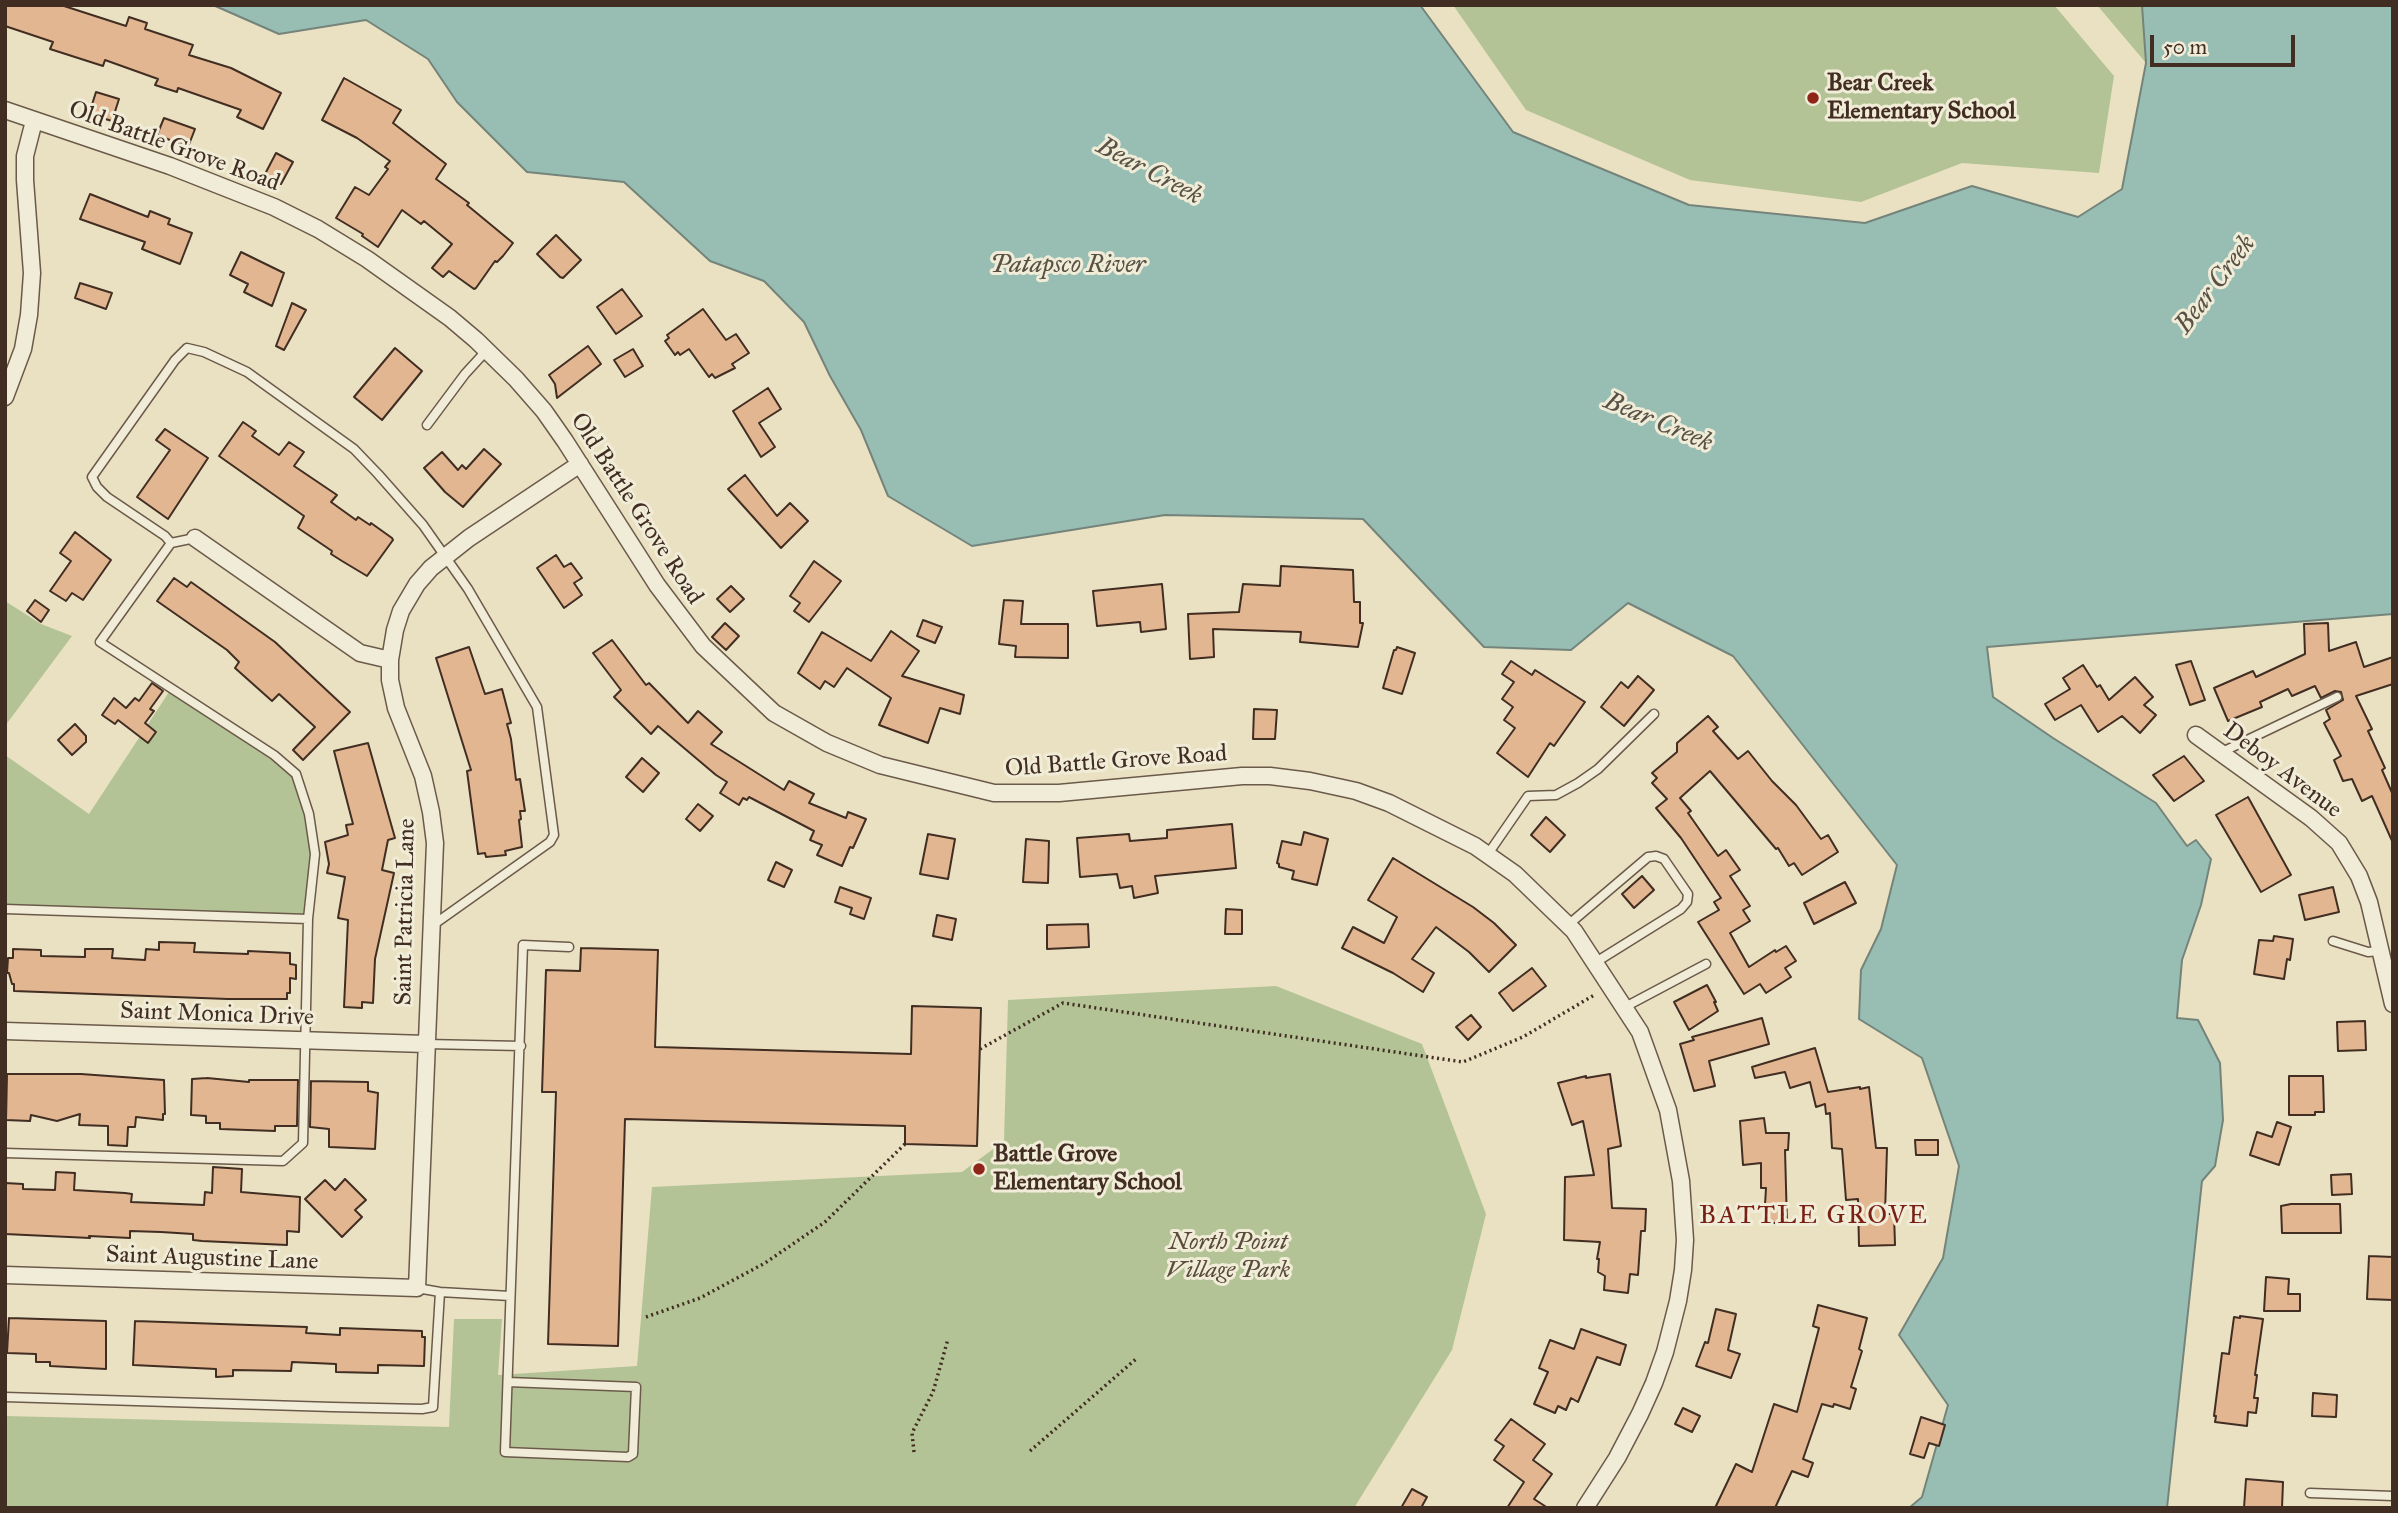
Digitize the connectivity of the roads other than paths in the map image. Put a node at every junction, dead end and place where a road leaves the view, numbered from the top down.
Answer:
1 (5, 110) edge
2 (34, 121) junction
3 (487, 351) junction
4 (5, 397) edge
5 (427, 425) dead end
6 (580, 464) junction
7 (195, 538) joint
8 (171, 543) junction
9 (446, 557) junction
10 (390, 660) junction
11 (2337, 697) dead end
12 (1654, 714) dead end
13 (2196, 735) dead end
14 (2220, 753) junction
15 (1488, 854) junction
16 (5, 909) edge
17 (309, 919) junction
18 (433, 925) junction
19 (1568, 925) junction
20 (2333, 940) dead end
21 (569, 947) dead end
22 (2381, 951) junction
23 (1596, 962) junction
24 (1706, 964) dead end
25 (2393, 1004) edge
26 (1625, 1007) junction
27 (5, 1031) edge
28 (306, 1041) junction
29 (426, 1044) junction
30 (521, 1046) junction
31 (5, 1153) edge
32 (5, 1275) edge
33 (417, 1288) junction
34 (440, 1292) junction
35 (510, 1296) junction
36 (508, 1382) junction
37 (5, 1397) edge
38 (2310, 1493) dead end
39 (2393, 1496) edge
40 (1585, 1508) edge

1 - 2 street, Old Battle Grove Road
2 - 3 street, Old Battle Grove Road
2 - 4 street, Old Battle Grove Road
3 - 5 lane
3 - 6 street, Old Battle Grove Road
6 - 9 street, Saint Patricia Lane
6 - 15 street, Old Battle Grove Road
7 - 8 lane
7 - 10 street
8 - 9 lane
8 - 17 lane
9 - 10 street, Saint Patricia Lane
9 - 18 lane
10 - 18 street, Saint Patricia Lane
11 - 14 lane
12 - 15 lane
13 - 14 street, Deboy Avenue
14 - 22 street, Deboy Avenue
15 - 19 street, Old Battle Grove Road
16 - 17 lane
17 - 28 lane
18 - 29 street, Saint Patricia Lane
19 - 23 street, Old Battle Grove Road
19 - 23 lane
20 - 22 lane
21 - 30 lane
22 - 25 street, Deboy Avenue
23 - 26 street, Old Battle Grove Road
24 - 26 lane
26 - 40 street, Old Battle Grove Road
27 - 28 street, Saint Monica Drive
28 - 29 street, Saint Monica Drive
28 - 31 lane
29 - 30 lane
29 - 33 street, Saint Patricia Lane
30 - 35 lane
32 - 33 street, Saint Augustine Lane
33 - 34 lane
34 - 35 lane
34 - 37 lane
35 - 36 lane
36 - 36 lane
38 - 39 lane

